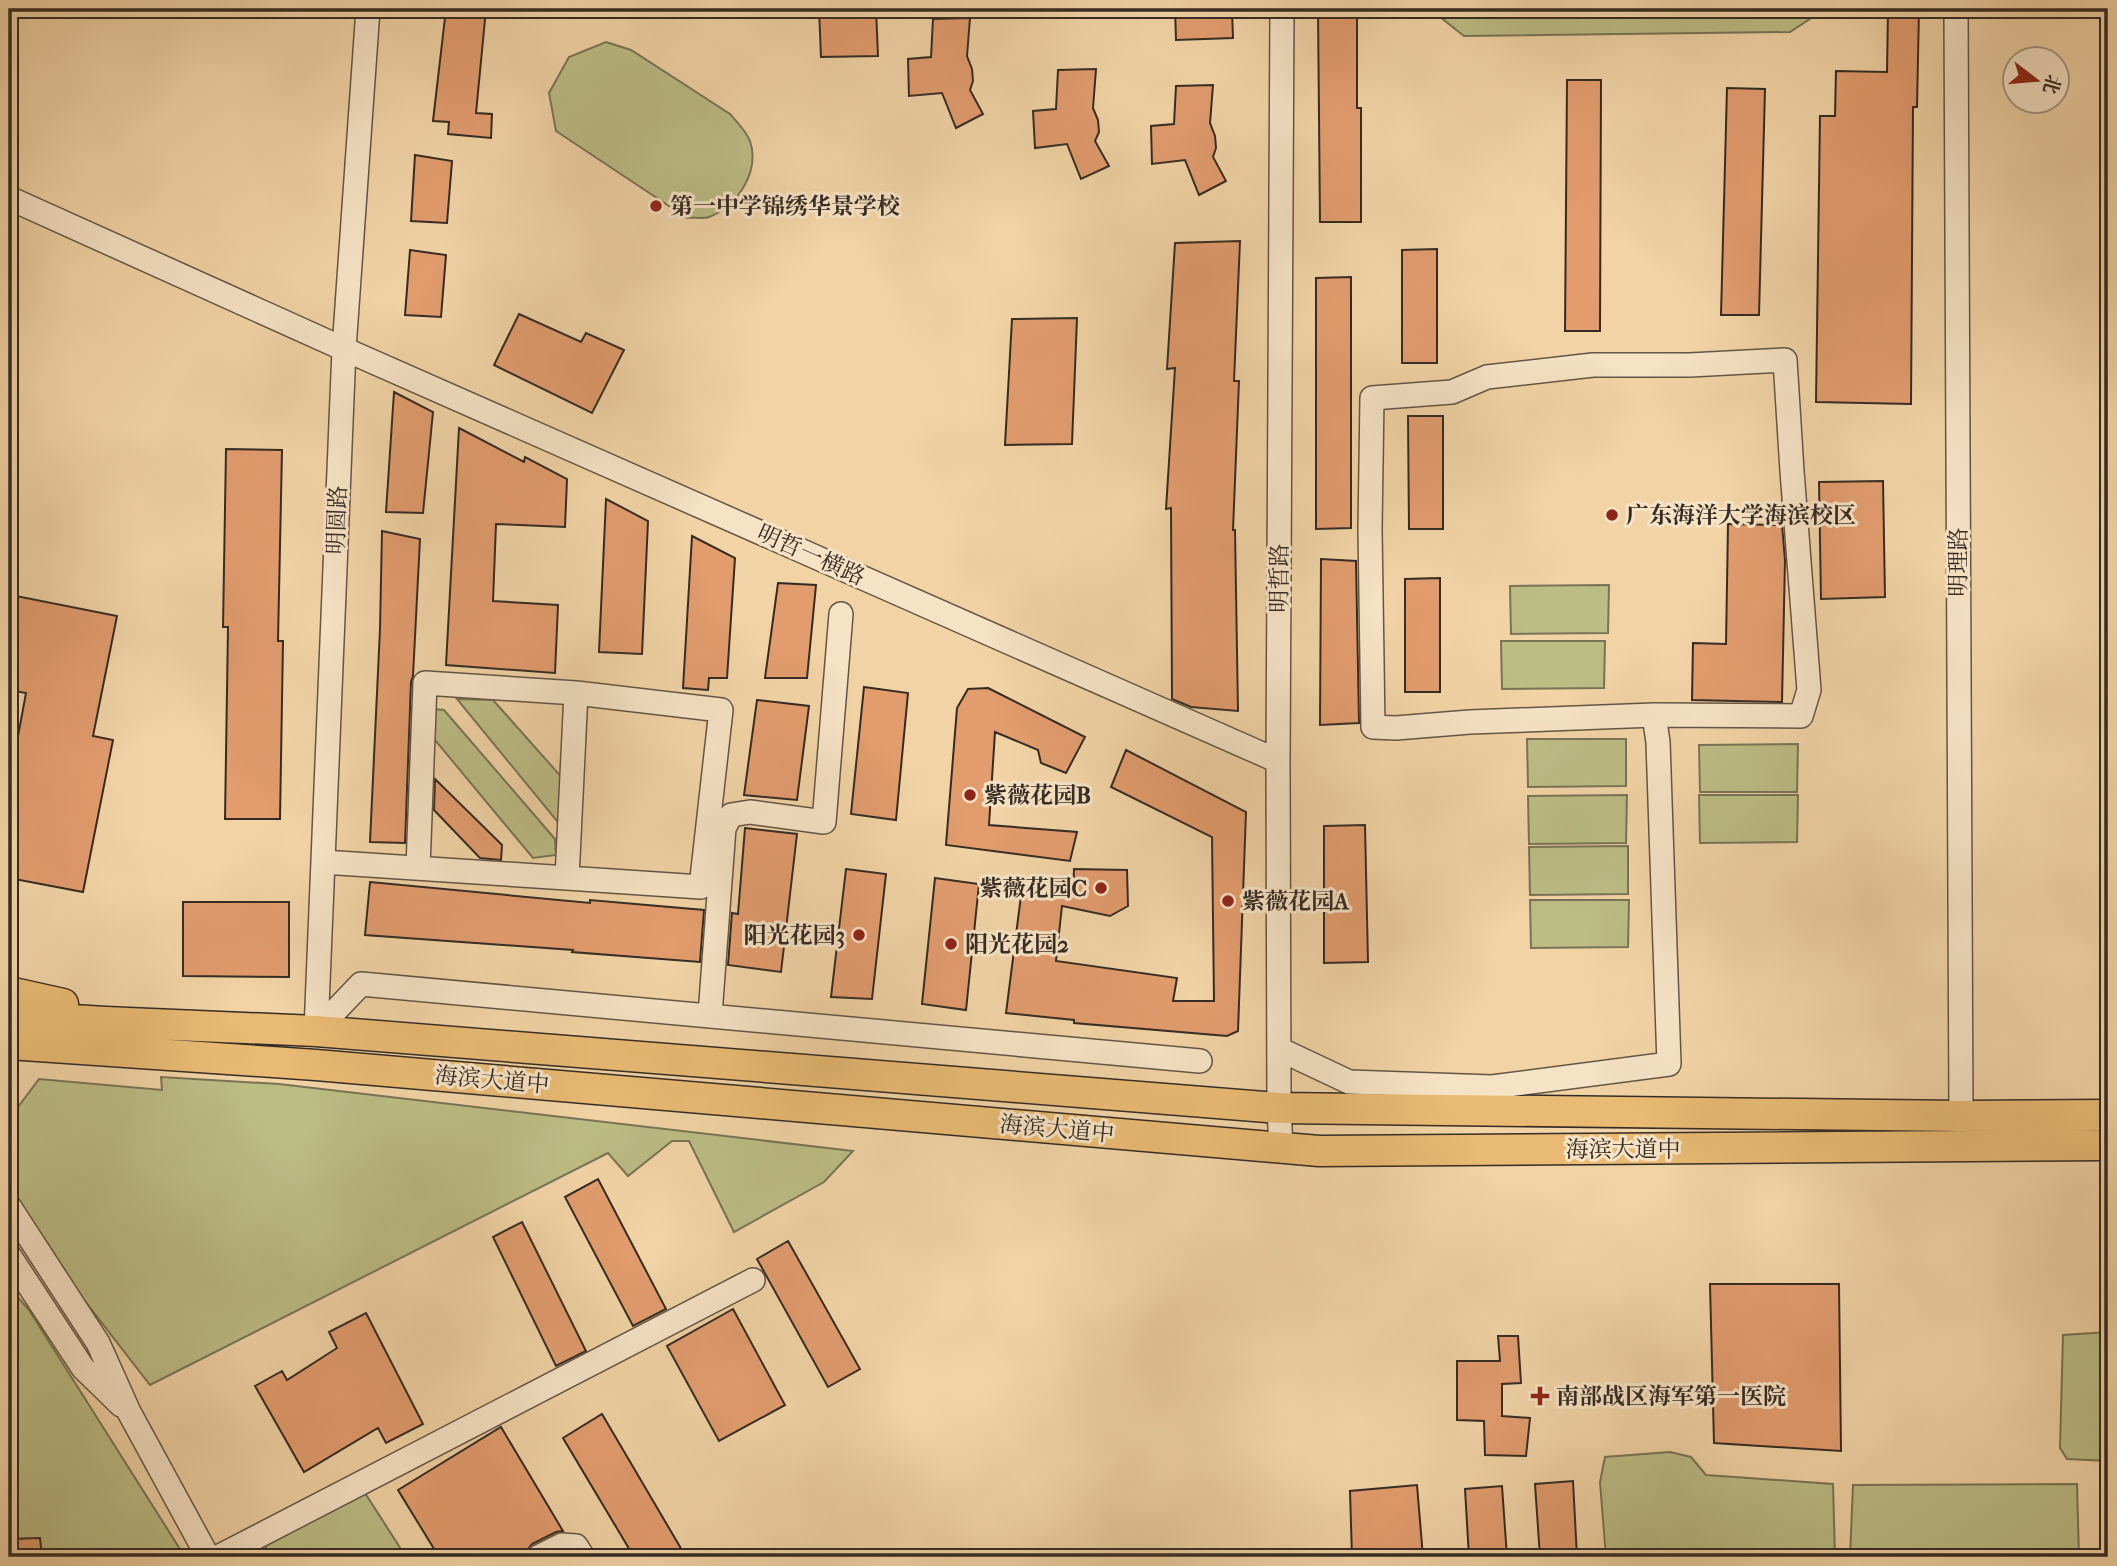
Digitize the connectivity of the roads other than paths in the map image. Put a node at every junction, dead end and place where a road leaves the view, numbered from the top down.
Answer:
1 (368, 9) edge
2 (1282, 9) edge
3 (1955, 9) edge
4 (9, 198) edge
5 (344, 349) junction
6 (841, 614) dead end
7 (576, 693) junction
8 (1654, 715) junction
9 (1278, 761) junction
10 (323, 862) junction
11 (418, 868) junction
12 (567, 878) junction
13 (9, 992) edge
14 (9, 1016) edge
15 (710, 1016) junction
16 (187, 1026) junction
17 (316, 1031) junction
18 (9, 1044) edge
19 (1279, 1049) junction
20 (1200, 1061) dead end
21 (1279, 1108) junction
22 (2108, 1115) edge
23 (1961, 1116) junction
24 (2108, 1145) edge
25 (1281, 1148) junction
26 (9, 1206) edge
27 (9, 1255) edge
28 (753, 1280) dead end
29 (129, 1412) junction
30 (208, 1557) edge
31 (218, 1557) edge
32 (538, 1557) edge
33 (583, 1557) edge

1 - 5 street, 明圆路
2 - 9 street, 明哲路
3 - 23 street, 明理路
4 - 5 street, 明哲一横路
5 - 9 street, 明哲一横路
5 - 10 street, 明圆路
6 - 15 street
7 - 11 street
7 - 12 street
7 - 12 street
8 - 8 street
8 - 19 street
9 - 19 street, 明哲路
10 - 11 street
10 - 17 street, 明圆路
11 - 12 street
13 - 16 main road
14 - 16 main road, 海滨大道中
15 - 17 street
15 - 20 street
16 - 17 main road, 海滨大道中
17 - 21 main road, 海滨大道中
18 - 25 main road, 海滨大道中
19 - 21 street, 明哲路
21 - 23 main road, 海滨大道中
21 - 25 street, 明哲路
22 - 23 main road, 海滨大道中
24 - 25 main road, 海滨大道中
26 - 29 street
27 - 29 street
28 - 31 street
29 - 30 street
32 - 33 street

